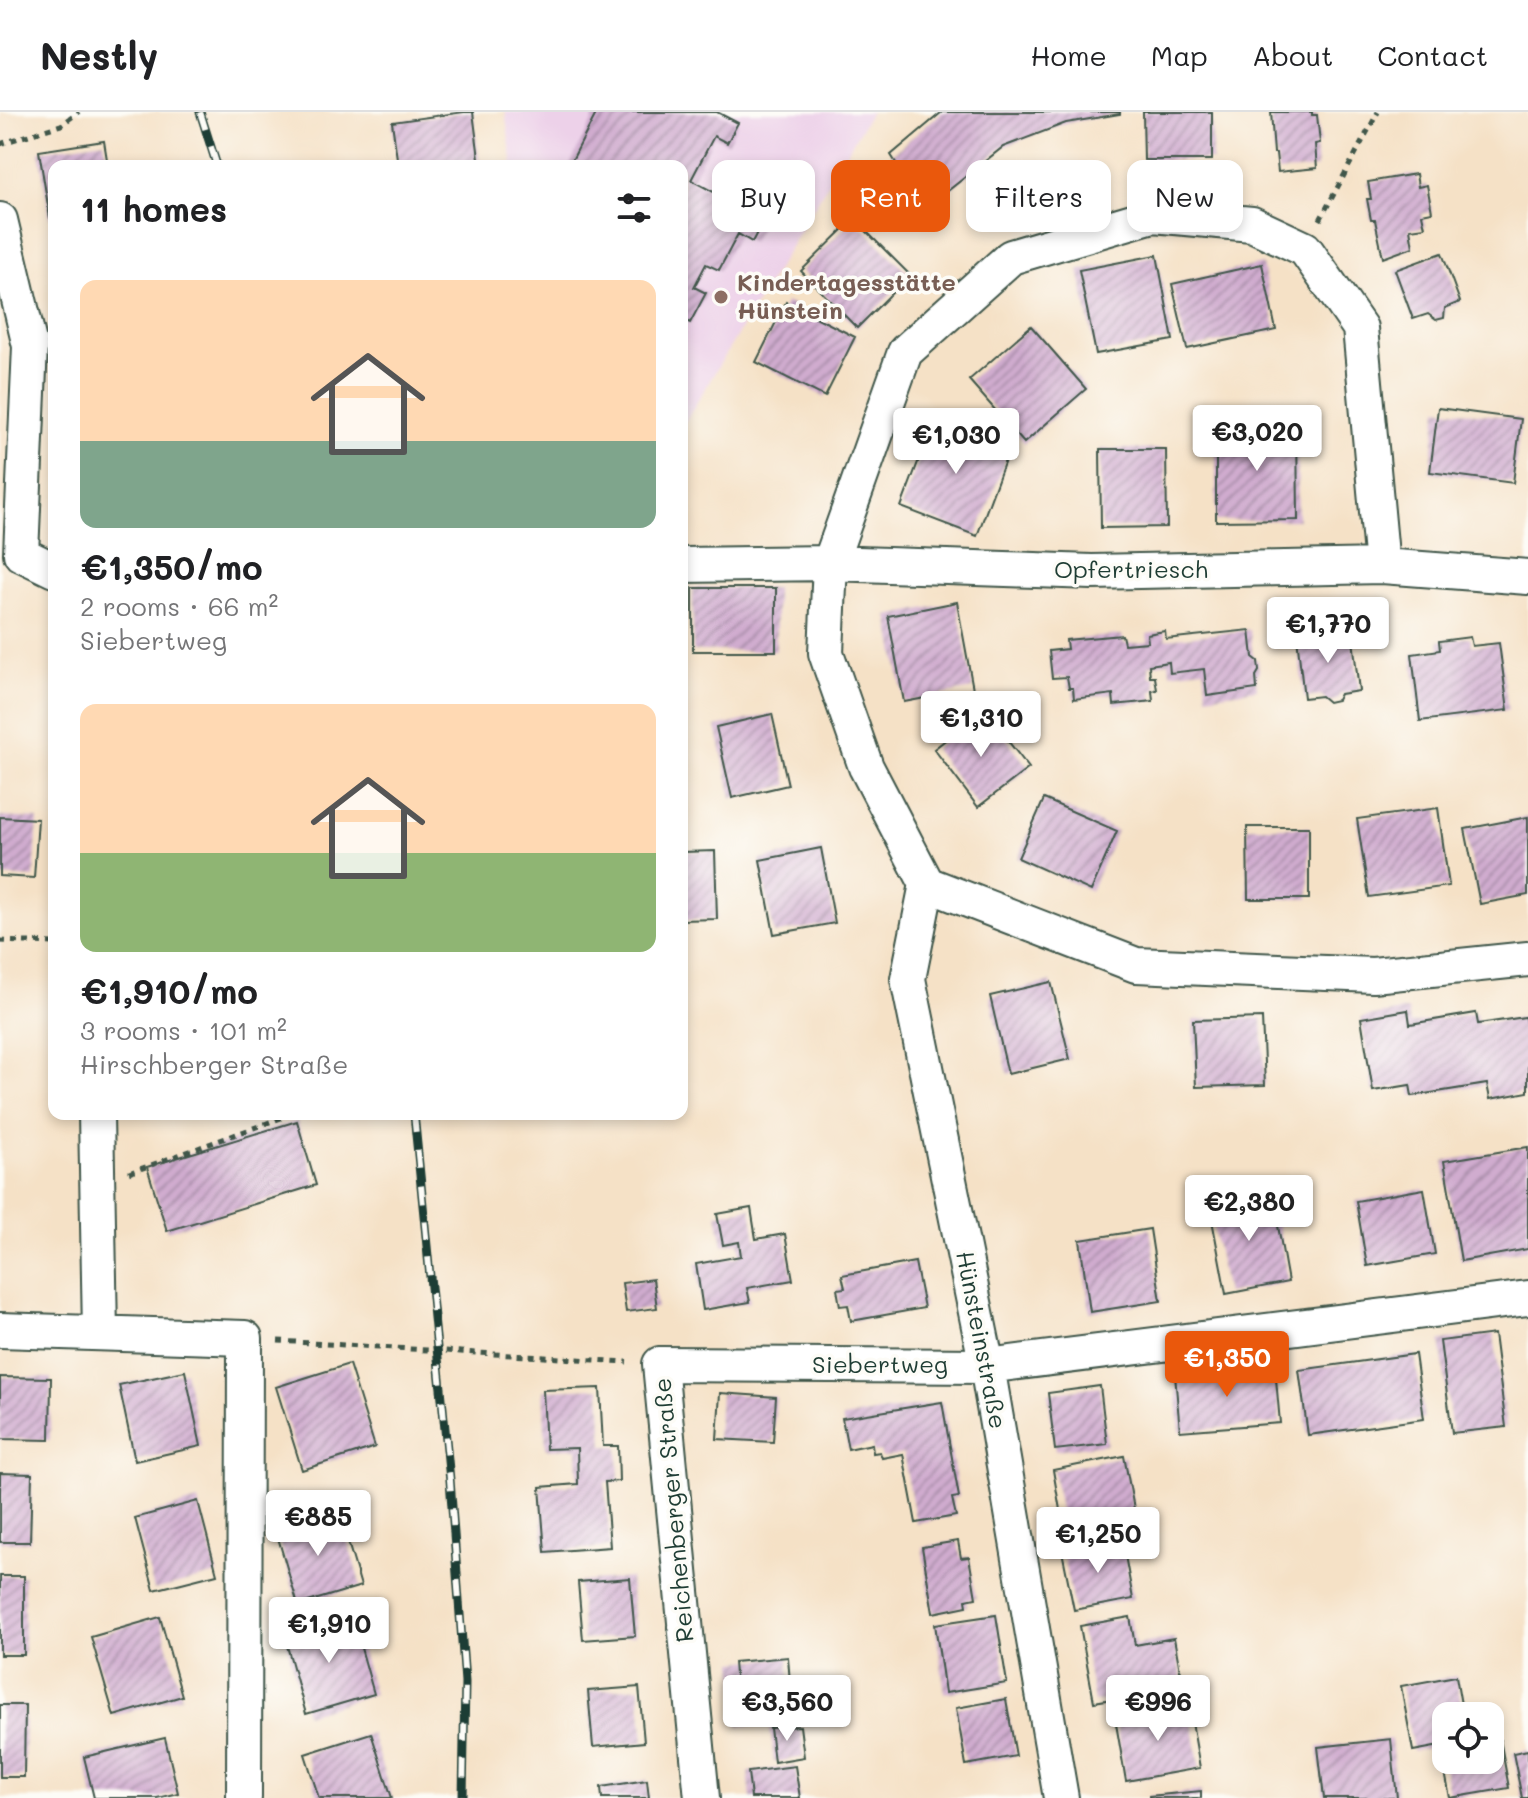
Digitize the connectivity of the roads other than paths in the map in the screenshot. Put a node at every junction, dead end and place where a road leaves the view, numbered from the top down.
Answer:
1 (0, 220) edge
2 (11, 554) edge
3 (830, 563) junction
4 (688, 565) edge
5 (1382, 566) junction
6 (48, 568) edge
7 (1528, 577) edge
8 (927, 884) junction
9 (1528, 959) edge
10 (96, 1120) edge
11 (1528, 1298) edge
12 (0, 1330) edge
13 (100, 1333) junction
14 (660, 1364) joint
15 (987, 1366) junction
16 (244, 1798) edge
17 (702, 1798) edge
18 (1061, 1798) edge

1 - 2 street
2 - 6 street
3 - 4 street, Opfertriesch
3 - 5 street, Opfertriesch
3 - 5 street
3 - 8 street
5 - 7 street, Opfertriesch
8 - 9 street
8 - 15 street, Hünsteinstraße
10 - 13 street
11 - 15 street, Siebertweg
12 - 13 street
13 - 16 street
14 - 15 street, Siebertweg
14 - 17 street, Reichenberger Straße
15 - 18 street, Hünsteinstraße

